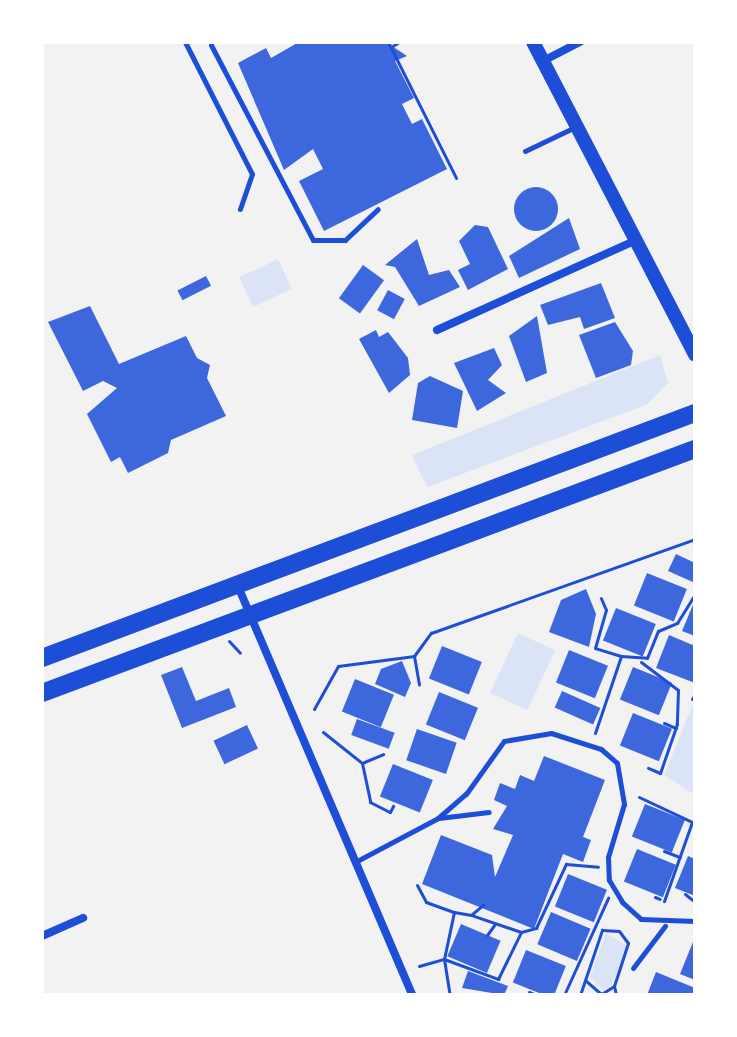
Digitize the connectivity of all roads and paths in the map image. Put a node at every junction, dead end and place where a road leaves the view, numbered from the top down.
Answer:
1 (185, 42) edge
2 (399, 42) edge
3 (533, 42) edge
4 (580, 42) edge
5 (389, 44) edge
6 (211, 45) dead end
7 (543, 61) junction
8 (577, 126) junction
9 (525, 151) dead end
10 (456, 178) dead end
11 (240, 209) dead end
12 (378, 209) dead end
13 (636, 240) junction
14 (437, 330) dead end
15 (695, 355) edge
16 (695, 413) edge
17 (695, 449) edge
18 (695, 539) edge
19 (237, 584) junction
20 (695, 594) edge
21 (601, 598) dead end
22 (251, 615) junction
23 (414, 656) junction
24 (621, 656) junction
25 (42, 658) edge
26 (641, 662) junction
27 (419, 685) dead end
28 (42, 693) edge
29 (314, 709) dead end
30 (664, 723) dead end
31 (676, 728) junction
32 (323, 732) dead end
33 (591, 745) junction
34 (383, 754) dead end
35 (362, 763) junction
36 (648, 768) dead end
37 (639, 797) dead end
38 (393, 806) dead end
39 (489, 812) dead end
40 (438, 818) junction
41 (664, 851) dead end
42 (680, 857) junction
43 (355, 862) junction
44 (599, 866) dead end
45 (417, 885) dead end
46 (609, 894) dead end
47 (685, 894) dead end
48 (660, 899) dead end
49 (695, 902) edge
50 (483, 905) dead end
51 (454, 912) junction
52 (471, 915) junction
53 (83, 918) dead end
54 (695, 921) edge
55 (495, 924) junction
56 (665, 926) junction
57 (521, 932) junction
58 (487, 935) dead end
59 (42, 936) edge
60 (444, 959) junction
61 (419, 966) dead end
62 (633, 968) dead end
63 (585, 980) junction
64 (614, 986) junction
65 (529, 992) dead end
66 (412, 995) edge
67 (450, 995) edge
68 (536, 995) edge
69 (564, 995) edge
70 (580, 995) edge
71 (616, 995) edge

1 - 11 lane
2 - 5 path
3 - 7 street
4 - 7 street
5 - 10 path
6 - 12 lane
7 - 8 street
8 - 9 lane
8 - 13 street
13 - 14 street
13 - 15 street
16 - 19 main road
17 - 22 main road
18 - 23 path
19 - 22 street
19 - 25 main road
20 - 26 path
21 - 24 path
22 - 28 main road
22 - 43 street
23 - 27 path
23 - 29 path
24 - 26 path
24 - 33 path
26 - 31 path
30 - 31 path
31 - 36 path
32 - 35 path
33 - 40 lane
33 - 56 lane
34 - 35 path
35 - 38 path
37 - 42 path
39 - 40 lane
40 - 43 lane
41 - 42 path
42 - 48 path
43 - 66 street
44 - 57 path
45 - 51 path
46 - 69 path
47 - 49 path
50 - 52 path
51 - 52 path
51 - 60 path
52 - 55 path
53 - 59 street
54 - 56 lane
55 - 57 path
55 - 58 path
56 - 62 lane
57 - 60 path
60 - 61 path
60 - 67 path
63 - 64 path
63 - 64 path
63 - 70 path
64 - 71 path
65 - 68 path

